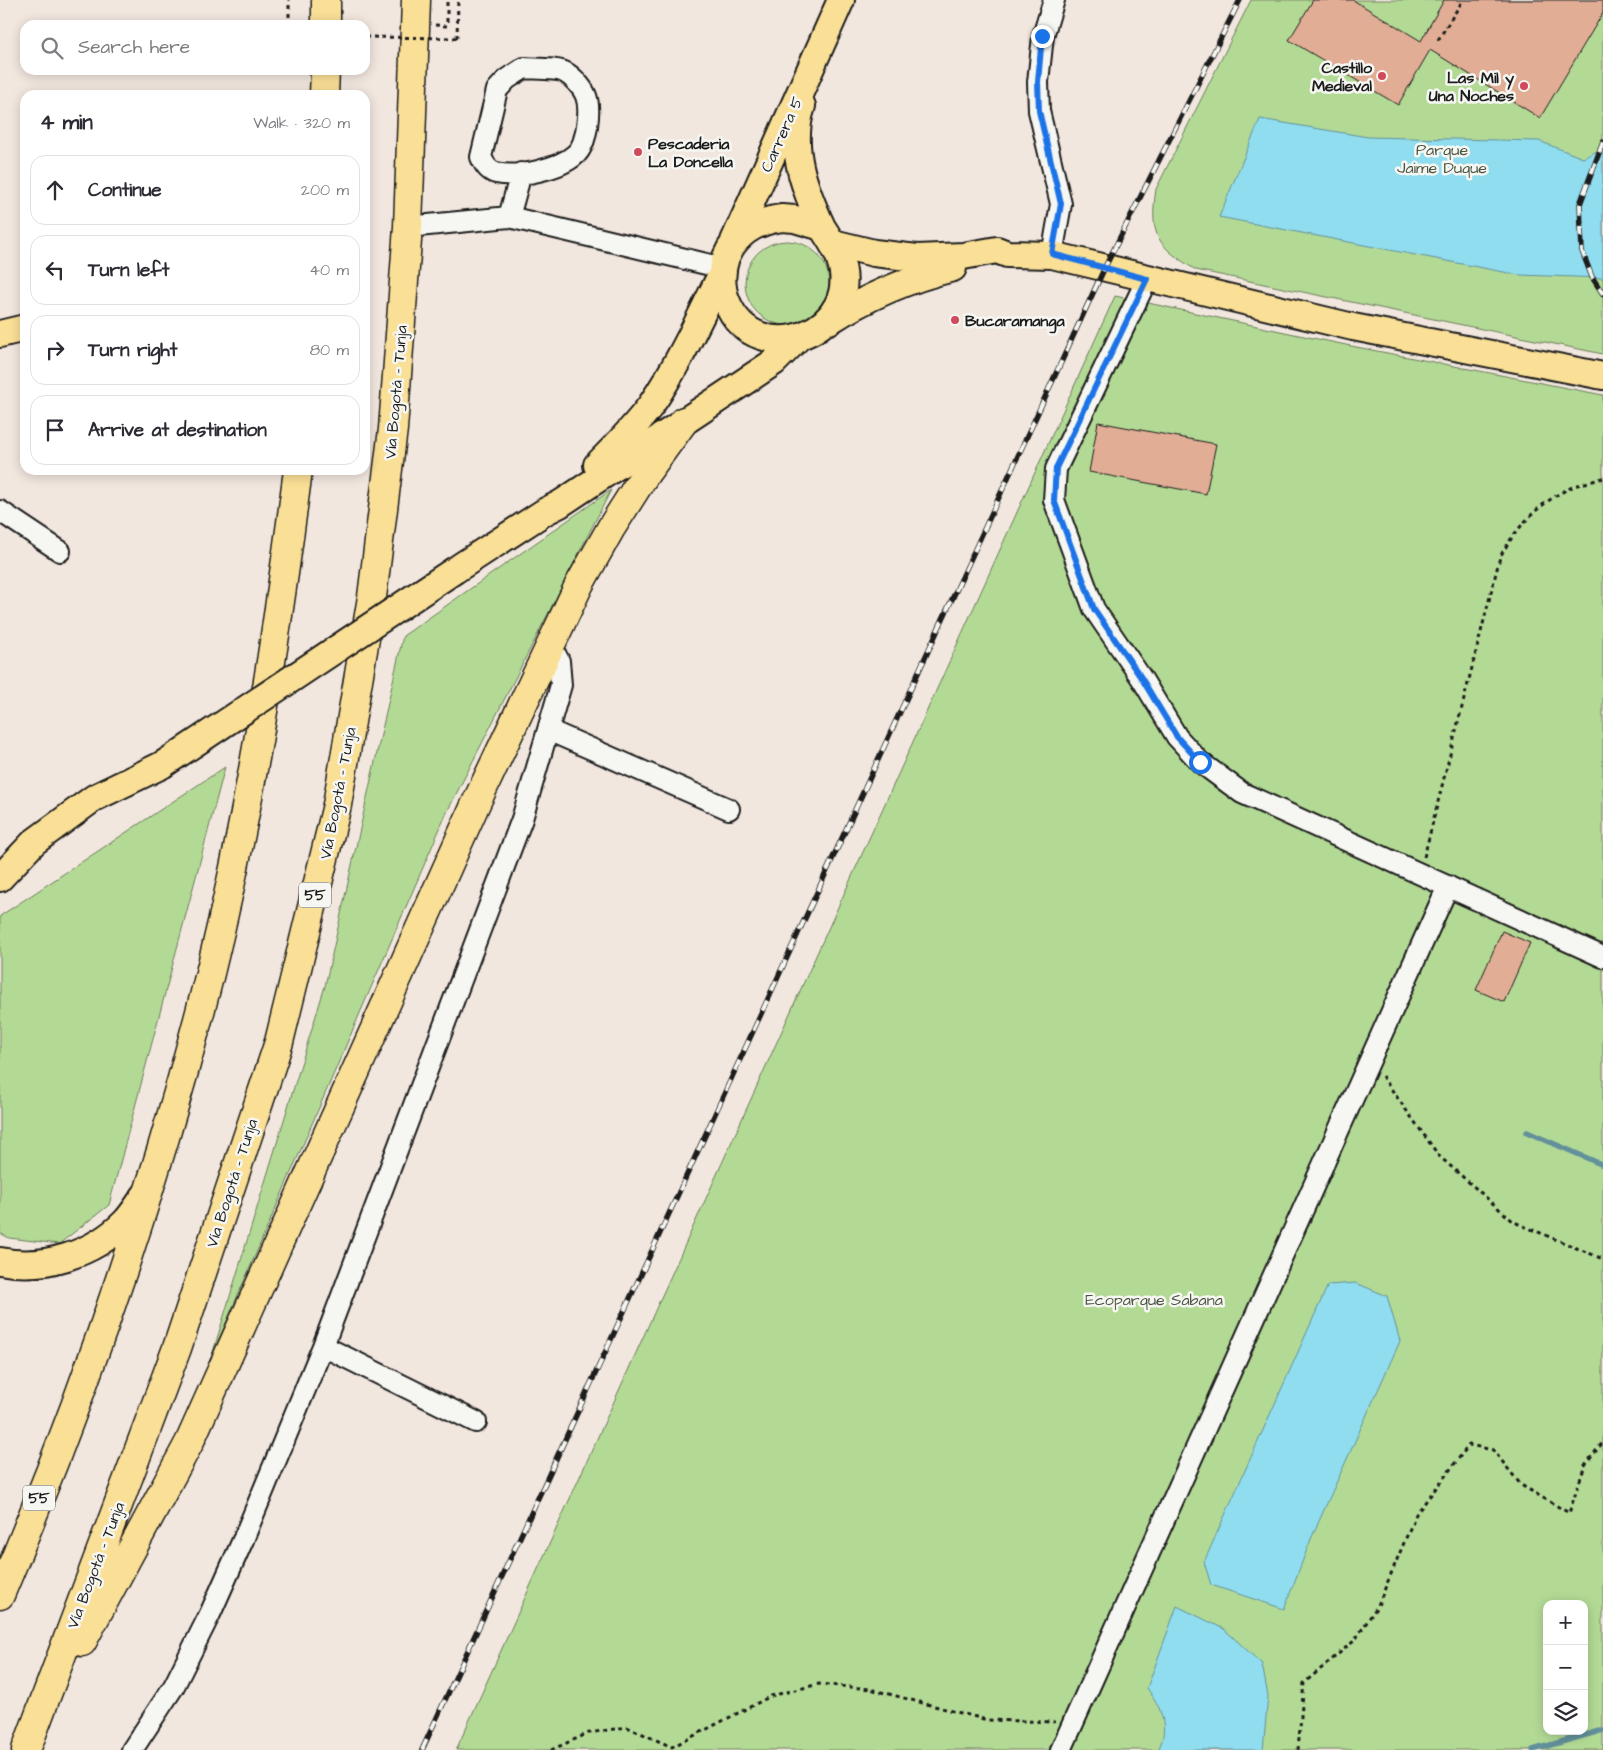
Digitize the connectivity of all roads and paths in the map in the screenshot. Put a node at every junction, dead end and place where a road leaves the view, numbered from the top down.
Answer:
1 (289, 0) edge
2 (326, 0) edge
3 (416, 0) edge
4 (458, 0) edge
5 (1054, 0) edge
6 (1463, 0) edge
7 (836, 9) edge
8 (289, 20) edge
9 (326, 20) edge
10 (370, 37) edge
11 (1438, 40) dead end
12 (324, 75) edge
13 (324, 90) edge
14 (521, 173) junction
15 (510, 217) junction
16 (408, 227) junction
17 (827, 235) junction
18 (1007, 254) junction
19 (1052, 254) junction
20 (725, 264) junction
21 (1147, 279) junction
22 (824, 324) junction
23 (20, 329) edge
24 (0, 334) edge
25 (799, 337) junction
26 (1603, 376) edge
27 (684, 420) junction
28 (297, 475) edge
29 (1603, 478) edge
30 (0, 511) edge
31 (546, 511) junction
32 (60, 551) dead end
33 (550, 644) junction
34 (548, 730) junction
35 (729, 809) dead end
36 (1420, 872) junction
37 (0, 878) edge
38 (1448, 886) junction
39 (1603, 957) edge
40 (1371, 1061) junction
41 (149, 1189) junction
42 (1603, 1259) edge
43 (0, 1261) edge
44 (323, 1346) junction
45 (476, 1422) dead end
46 (1603, 1442) edge
47 (0, 1596) edge
48 (1073, 1723) junction
49 (27, 1750) edge
50 (132, 1750) edge
51 (551, 1750) edge
52 (1061, 1750) edge
53 (1298, 1750) edge

1 - 8 path
2 - 9 highway
3 - 16 highway, Vía Bogotá - Tunja / 55
4 - 10 path, bridge
5 - 19 street
6 - 11 path
7 - 17 main road, Carrera 5
7 - 20 main road, Carrera 5
12 - 13 highway
14 - 14 street
14 - 15 street
15 - 16 street
15 - 20 street
16 - 49 highway, Vía Bogotá - Tunja / 55
17 - 18 main road
17 - 20 main road
17 - 22 main road
18 - 19 main road
18 - 22 main road
19 - 21 main road
20 - 25 main road
20 - 31 main road
21 - 26 main road
21 - 36 street
22 - 25 main road
23 - 24 main road
25 - 27 main road
27 - 31 main road
27 - 33 highway
28 - 41 highway, 55
29 - 36 path
30 - 32 street
31 - 37 main road, bridge
33 - 34 street
33 - 49 highway
34 - 35 street
34 - 44 street
36 - 38 street
38 - 39 street
38 - 40 street
40 - 42 path
40 - 48 street
41 - 43 main road
41 - 47 highway, 55
44 - 45 street
44 - 50 street
46 - 53 path
48 - 51 path
48 - 52 street

